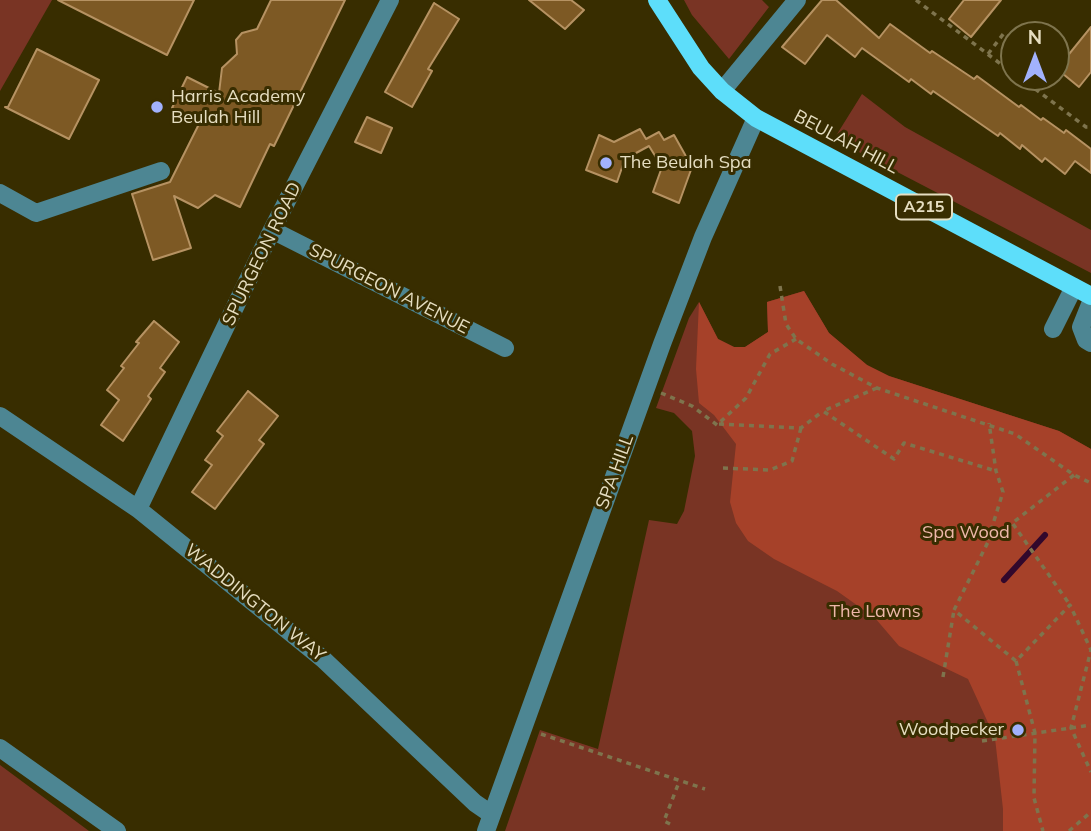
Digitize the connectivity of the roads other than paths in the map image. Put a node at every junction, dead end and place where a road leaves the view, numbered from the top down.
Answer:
1 (390, 0) edge
2 (657, 0) edge
3 (797, 0) edge
4 (722, 91) junction
5 (756, 118) junction
6 (161, 171) dead end
7 (0, 193) edge
8 (272, 230) junction
9 (1074, 287) junction
10 (1091, 296) edge
11 (1091, 302) edge
12 (1053, 328) dead end
13 (1091, 343) edge
14 (505, 348) dead end
15 (0, 416) edge
16 (138, 509) junction
17 (0, 748) edge
18 (488, 822) edge
19 (117, 831) edge

1 - 8 street, SPURGEON ROAD
2 - 4 main road, BEULAH HILL / A215
3 - 4 street
4 - 5 main road, BEULAH HILL / A215
5 - 9 main road, BEULAH HILL / A215
5 - 18 street, SPA HILL
6 - 7 street
8 - 14 street, SPURGEON AVENUE
8 - 16 street, SPURGEON ROAD
9 - 10 main road, BEULAH HILL / A215
9 - 12 street
11 - 13 street
15 - 16 street, WADDINGTON WAY
16 - 18 street, WADDINGTON WAY
17 - 19 street

